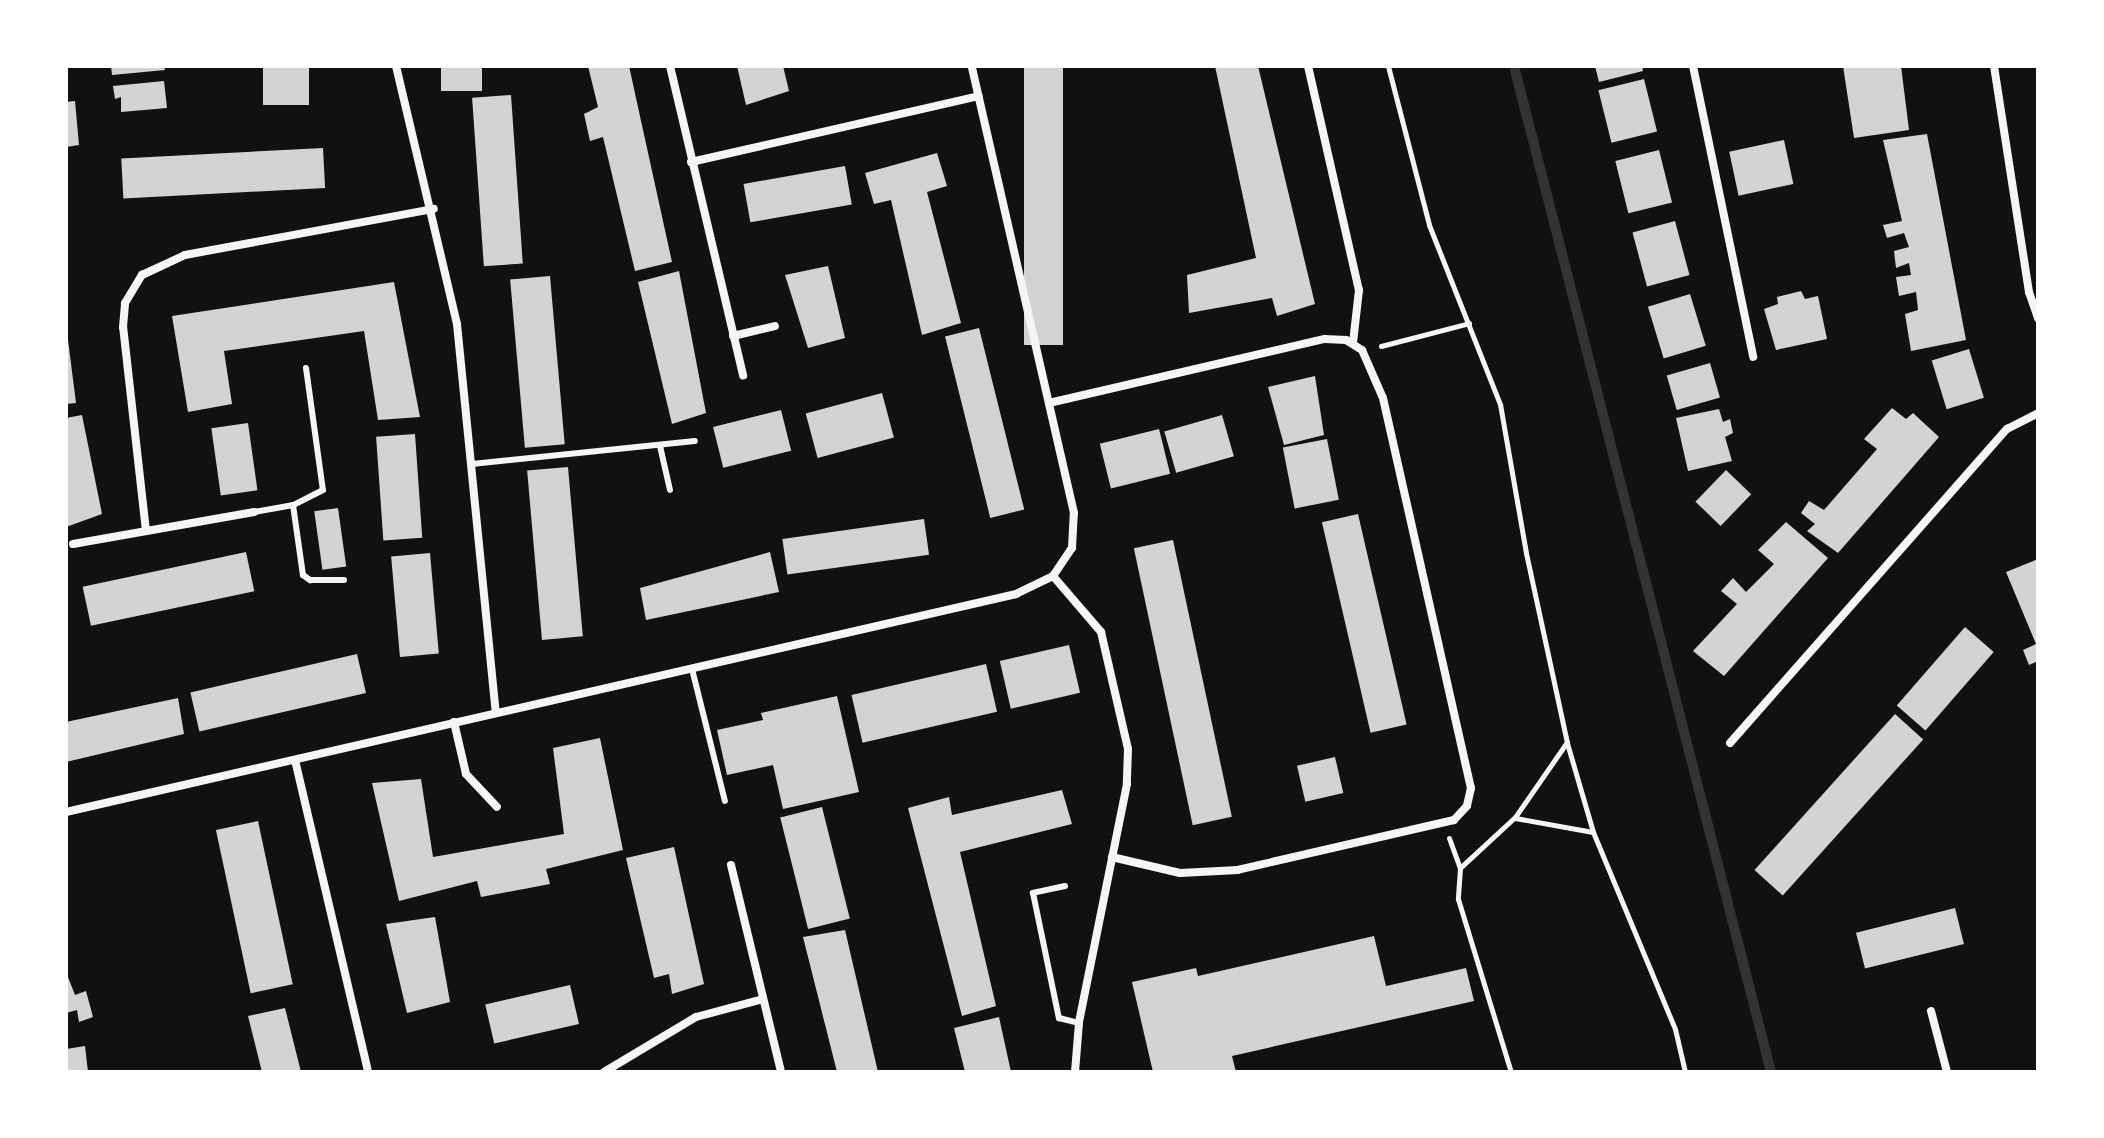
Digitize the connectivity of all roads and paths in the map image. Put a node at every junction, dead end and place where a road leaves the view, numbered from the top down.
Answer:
1 (396, 66) edge
2 (670, 66) edge
3 (972, 66) edge
4 (1308, 66) edge
5 (1388, 66) edge
6 (1693, 66) edge
7 (1994, 66) edge
8 (979, 96) junction
9 (691, 162) junction
10 (434, 209) junction
11 (2038, 318) edge
12 (1469, 323) junction
13 (775, 326) dead end
14 (733, 336) junction
15 (1353, 343) junction
16 (1362, 350) junction
17 (1753, 357) dead end
18 (306, 368) dead end
19 (743, 376) dead end
20 (1049, 403) junction
21 (2038, 413) edge
22 (695, 441) dead end
23 (660, 446) junction
24 (472, 464) junction
25 (670, 490) dead end
26 (293, 505) junction
27 (254, 512) joint
28 (146, 531) junction
29 (73, 544) dead end
30 (1053, 576) junction
31 (344, 580) dead end
32 (692, 669) junction
33 (496, 713) junction
34 (454, 722) junction
35 (1567, 742) junction
36 (1730, 743) dead end
37 (295, 760) junction
38 (725, 801) dead end
39 (497, 807) dead end
40 (66, 812) edge
41 (1515, 817) junction
42 (1445, 823) junction
43 (1593, 832) junction
44 (1112, 857) junction
45 (731, 865) dead end
46 (1460, 868) junction
47 (1065, 886) dead end
48 (763, 999) junction
49 (1931, 1011) dead end
50 (1079, 1023) junction
51 (368, 1072) edge
52 (604, 1072) edge
53 (781, 1072) edge
54 (1075, 1072) edge
55 (1511, 1072) edge
56 (1685, 1072) edge
57 (1947, 1072) edge

1 - 10 street
2 - 9 street
3 - 8 street
4 - 15 street
5 - 12 path
6 - 17 street
7 - 11 street
8 - 9 street
8 - 20 street
9 - 14 street
10 - 24 street
10 - 28 street
12 - 16 path
12 - 35 path
13 - 14 street
14 - 19 street
15 - 16 street
15 - 20 street
16 - 42 street
18 - 26 lane
20 - 30 street
21 - 36 street
22 - 23 lane
23 - 24 lane
23 - 25 lane
24 - 33 street
26 - 27 lane
26 - 31 lane
27 - 28 street
28 - 29 street
30 - 32 street
30 - 44 street
32 - 33 street
32 - 38 lane
33 - 34 street
34 - 37 street
34 - 39 street
35 - 41 path
35 - 43 path
37 - 40 street
37 - 51 street
41 - 43 path
41 - 46 path
42 - 44 street
42 - 46 path
43 - 56 path
44 - 50 street
45 - 48 street
46 - 55 path
47 - 50 lane
48 - 52 street
48 - 53 street
49 - 57 street
50 - 54 street

